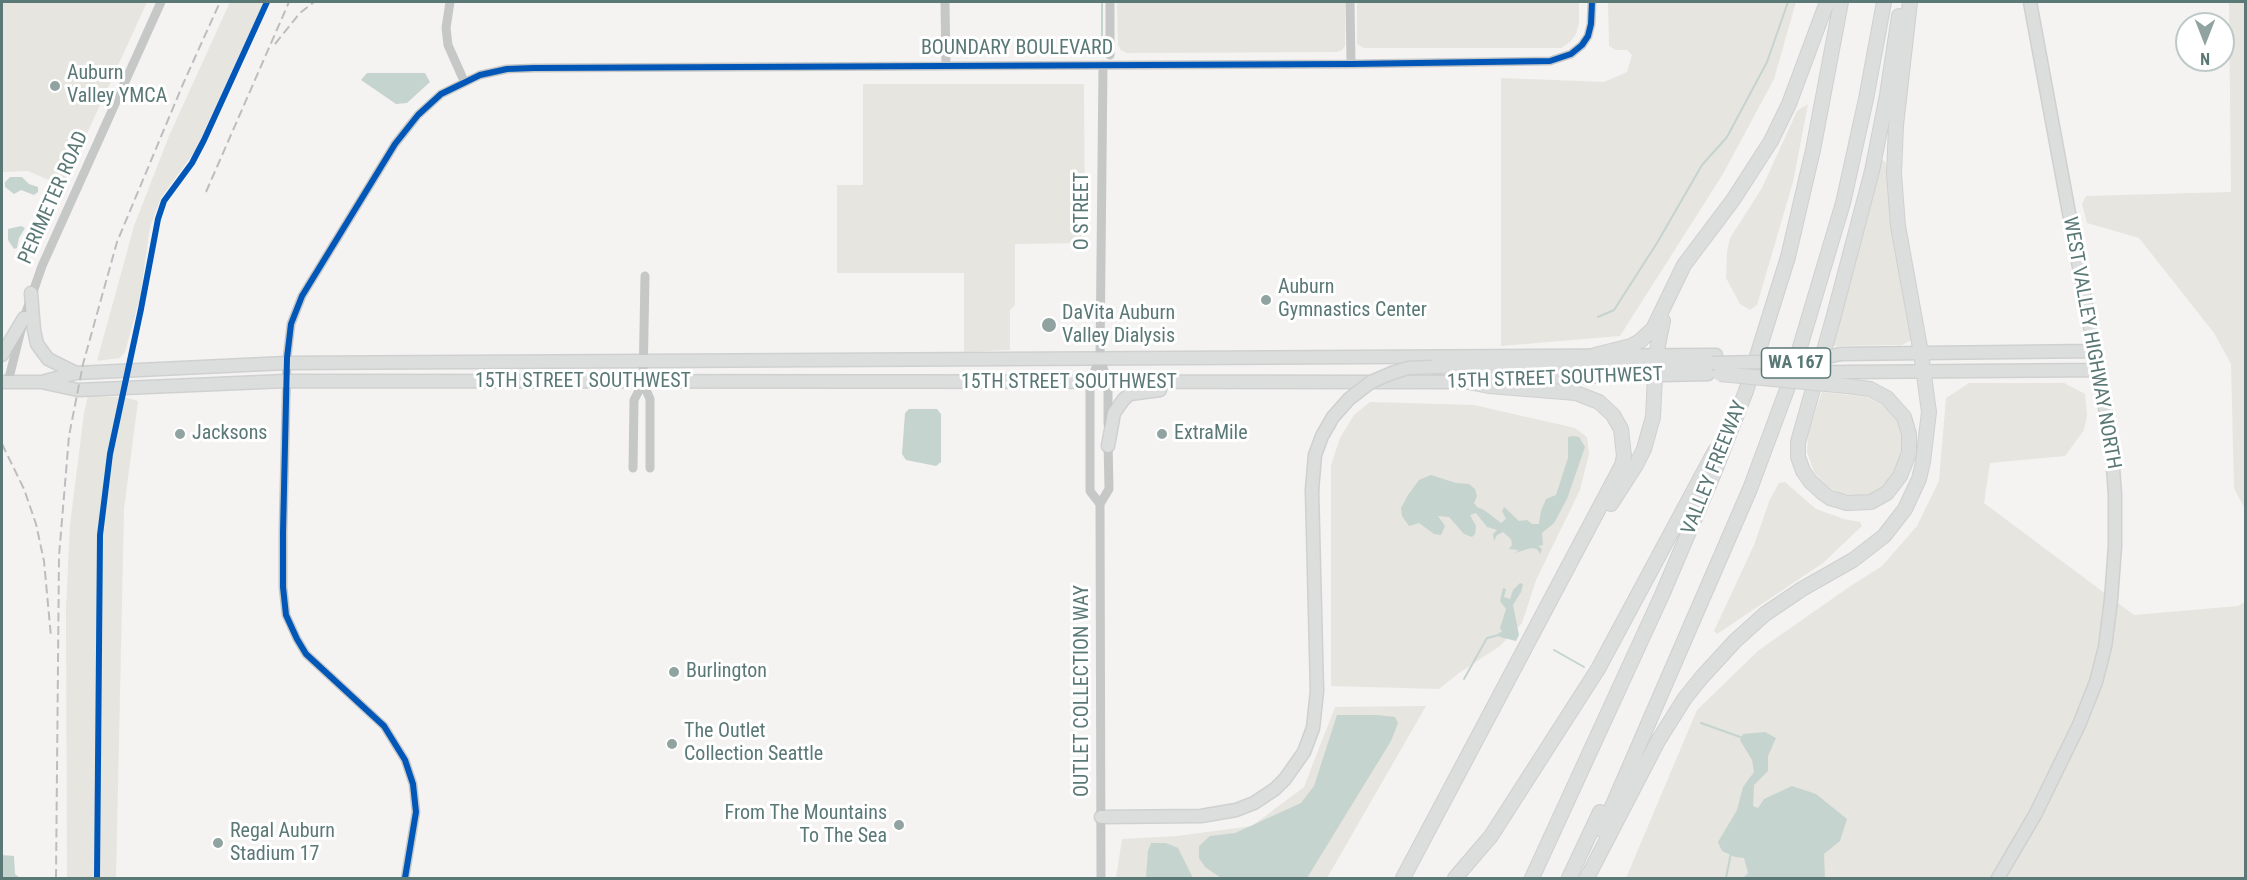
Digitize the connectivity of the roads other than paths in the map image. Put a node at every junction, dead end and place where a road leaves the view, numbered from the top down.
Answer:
1 (161, 2) edge
2 (450, 2) edge
3 (945, 2) edge
4 (1110, 2) edge
5 (1350, 2) edge
6 (1592, 2) edge
7 (1827, 2) edge
8 (1841, 2) edge
9 (1884, 2) edge
10 (1902, 2) edge
11 (1910, 2) edge
12 (2030, 2) edge
13 (1110, 55) dead end
14 (1102, 64) junction
15 (1351, 64) junction
16 (946, 66) junction
17 (464, 81) junction
18 (645, 276) dead end
19 (1678, 277) junction
20 (32, 294) junction
21 (24, 318) junction
22 (2095, 351) junction
23 (1922, 353) junction
24 (2, 355) edge
25 (1595, 355) junction
26 (1100, 358) junction
27 (644, 360) junction
28 (286, 363) junction
29 (1655, 365) junction
30 (1714, 366) junction
31 (1924, 370) junction
32 (2098, 370) junction
33 (76, 373) junction
34 (1849, 379) junction
35 (286, 381) junction
36 (5, 382) edge
37 (41, 382) junction
38 (644, 382) junction
39 (1090, 382) junction
40 (1108, 382) junction
41 (1468, 382) junction
42 (1218, 383) junction
43 (1746, 391) junction
44 (1108, 446) junction
45 (633, 468) dead end
46 (650, 468) dead end
47 (1100, 504) junction
48 (1544, 611) junction
49 (1655, 706) junction
50 (1101, 817) junction
51 (405, 879) edge
52 (1101, 879) edge
53 (1403, 879) edge
54 (1455, 879) edge
55 (1532, 879) edge
56 (1569, 879) edge
57 (1580, 879) edge
58 (1587, 879) edge
59 (1998, 879) edge

1 - 20 street, PERIMETER ROAD
2 - 17 street
3 - 16 street
4 - 13 street
5 - 15 street
6 - 15 street, BOUNDARY BOULEVARD
7 - 19 highway
8 - 43 highway, VALLEY FREEWAY / WA 167
9 - 49 highway, VALLEY FREEWAY / WA 167
10 - 34 highway
11 - 23 highway
12 - 22 main road, WEST VALLEY HIGHWAY NORTH
14 - 15 street, BOUNDARY BOULEVARD
14 - 16 street, BOUNDARY BOULEVARD
14 - 26 street, O STREET
16 - 17 street, BOUNDARY BOULEVARD
17 - 28 street, BOUNDARY BOULEVARD
18 - 27 street
19 - 25 highway
19 - 29 highway
20 - 21 street, PERIMETER ROAD
20 - 33 main road
21 - 24 main road
21 - 36 street, PERIMETER ROAD
22 - 23 main road, 15TH STREET SOUTHWEST
22 - 32 main road, WEST VALLEY HIGHWAY NORTH
23 - 30 main road, 15TH STREET SOUTHWEST, bridge
23 - 31 highway
25 - 26 main road, 15TH STREET SOUTHWEST
25 - 29 main road, 15TH STREET SOUTHWEST
26 - 27 main road, 15TH STREET SOUTHWEST
26 - 39 street, O STREET
26 - 40 street, O STREET
27 - 28 main road, 15TH STREET SOUTHWEST
27 - 38 street
28 - 33 main road, 15TH STREET SOUTHWEST
28 - 35 street, BOUNDARY BOULEVARD
29 - 30 main road, 15TH STREET SOUTHWEST
29 - 30 main road, 15TH STREET SOUTHWEST
29 - 41 main road, 15TH STREET SOUTHWEST
29 - 48 highway
29 - 50 main road, bridge
30 - 34 highway, bridge
31 - 32 main road
31 - 34 main road
31 - 58 highway
32 - 59 main road, WEST VALLEY HIGHWAY NORTH
33 - 37 main road, 15TH STREET SOUTHWEST
35 - 37 main road, 15TH STREET SOUTHWEST
35 - 38 main road, 15TH STREET SOUTHWEST
35 - 51 street
36 - 37 main road, 15TH STREET SOUTHWEST
38 - 39 main road, 15TH STREET SOUTHWEST
38 - 45 street
38 - 46 street
39 - 40 main road, 15TH STREET SOUTHWEST
39 - 47 street, OUTLET COLLECTION WAY
40 - 42 main road, 15TH STREET SOUTHWEST
40 - 44 street, OUTLET COLLECTION WAY
41 - 42 main road, 15TH STREET SOUTHWEST
41 - 48 highway
42 - 44 main road
43 - 54 highway
43 - 55 highway, VALLEY FREEWAY / WA 167
44 - 47 street, OUTLET COLLECTION WAY
47 - 50 street, OUTLET COLLECTION WAY
48 - 53 highway
49 - 56 highway
49 - 57 highway, VALLEY FREEWAY / WA 167
50 - 52 street, OUTLET COLLECTION WAY

